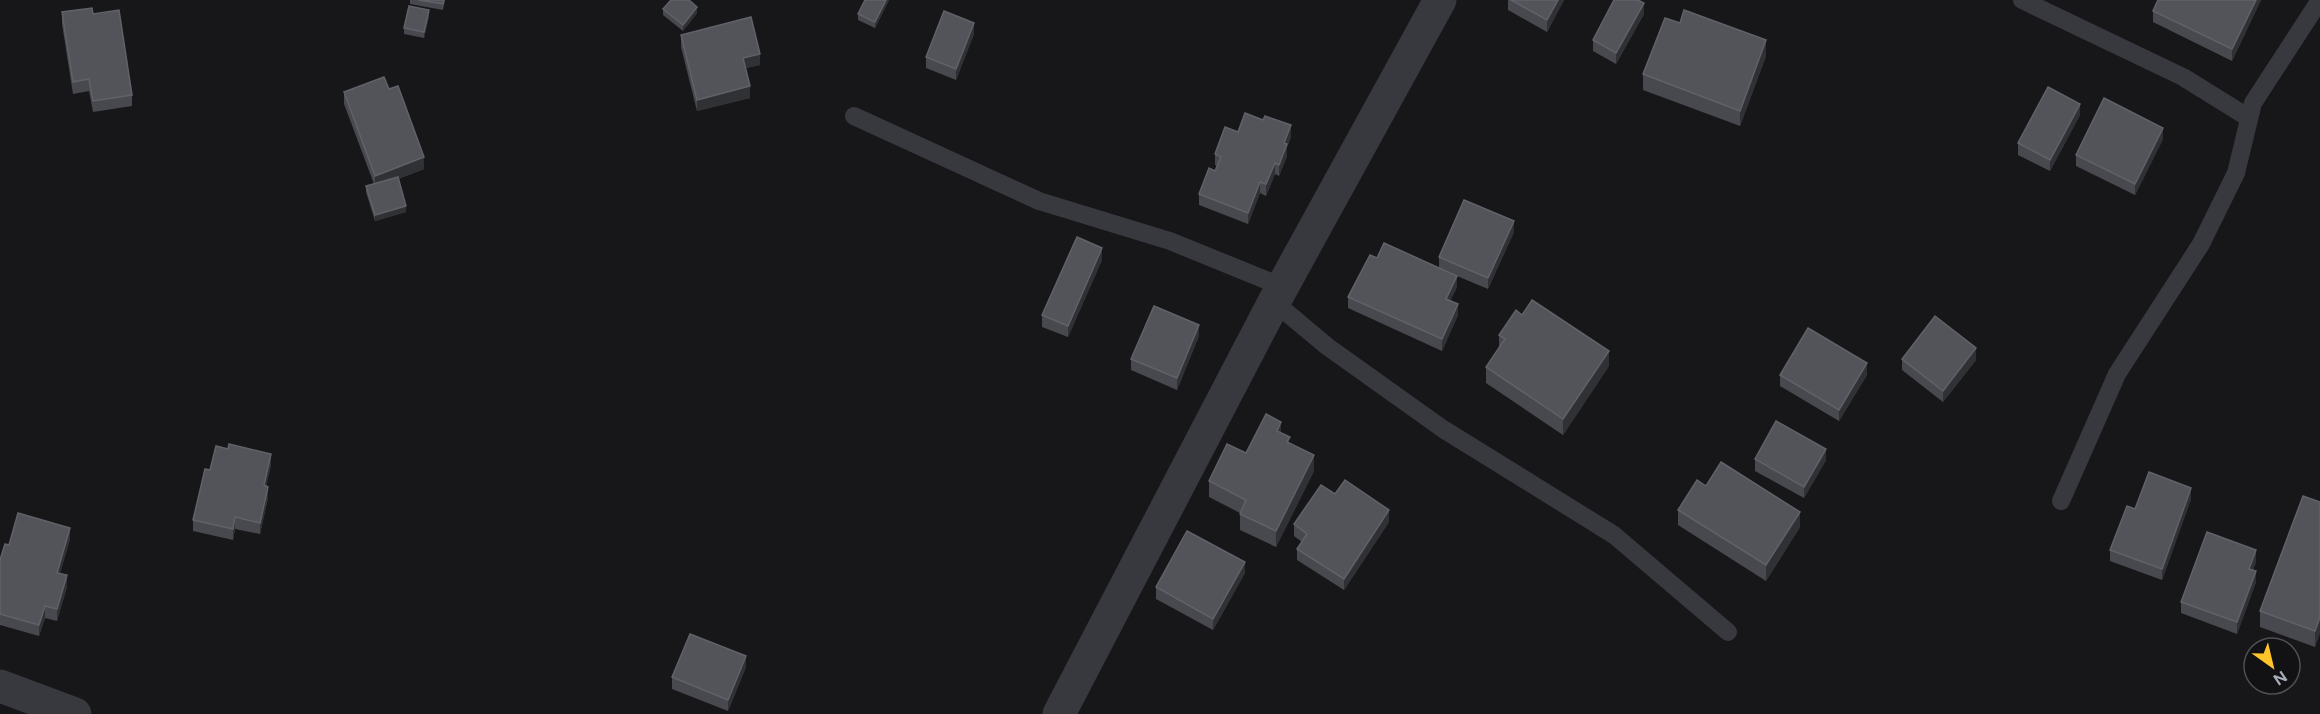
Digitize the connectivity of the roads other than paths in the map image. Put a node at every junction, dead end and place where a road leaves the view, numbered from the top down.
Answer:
1 (1440, 0) edge
2 (2022, 0) edge
3 (2320, 0) edge
4 (854, 116) dead end
5 (2250, 118) junction
6 (1279, 295) junction
7 (2061, 501) dead end
8 (1728, 632) dead end
9 (0, 686) edge
10 (75, 714) edge
11 (1059, 714) edge

1 - 6 street
2 - 5 lane
3 - 5 lane
4 - 6 lane
5 - 7 lane
6 - 8 lane
6 - 11 street
9 - 10 street

